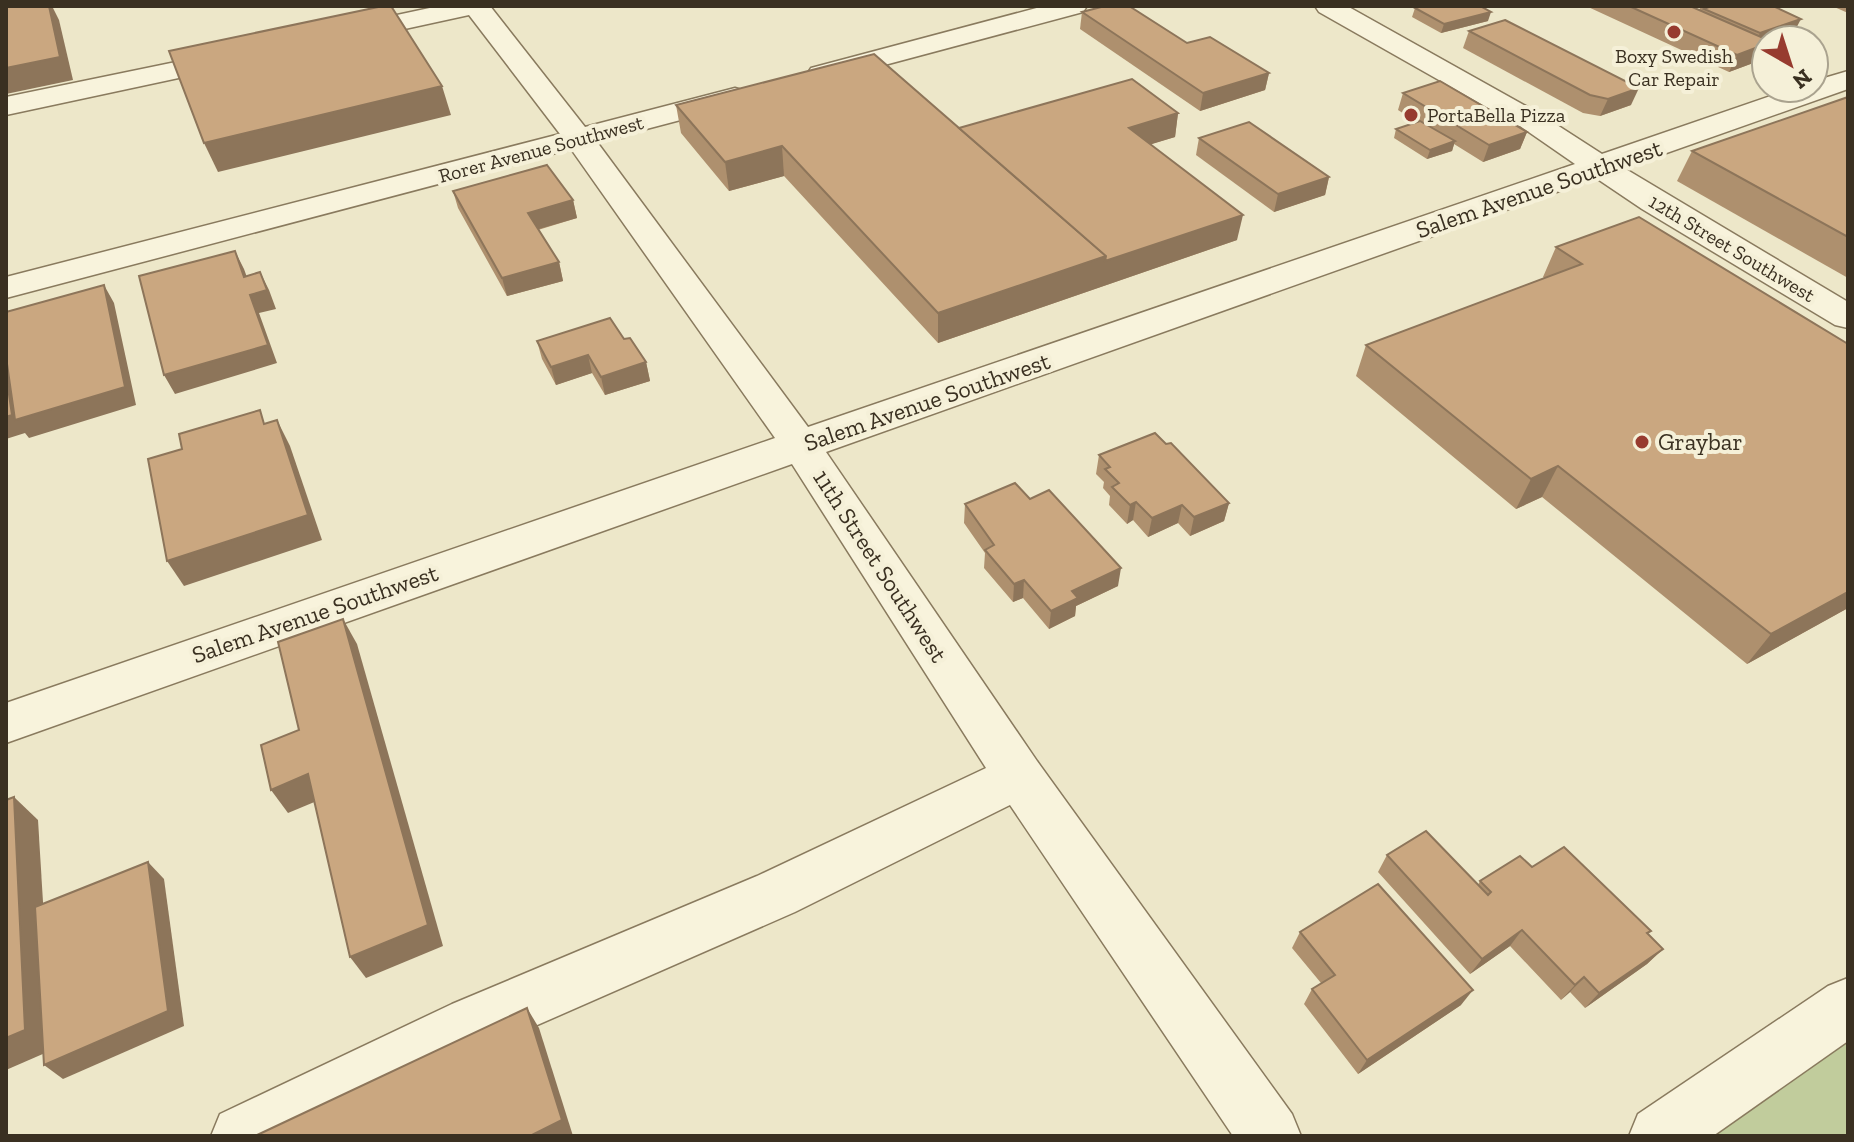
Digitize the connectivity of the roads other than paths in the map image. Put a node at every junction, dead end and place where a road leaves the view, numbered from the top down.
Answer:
1 (476, 6) edge
2 (1074, 6) edge
3 (1328, 6) edge
4 (320, 40) edge
5 (257, 53) edge
6 (789, 83) edge
7 (1830, 86) edge
8 (759, 91) edge
9 (1780, 104) edge
10 (6, 106) edge
11 (1848, 109) edge
12 (579, 139) junction
13 (1601, 168) junction
14 (6, 288) edge
15 (1848, 317) edge
16 (801, 446) junction
17 (6, 723) edge
18 (1019, 776) junction
19 (1848, 1006) edge
20 (242, 1136) edge
21 (1270, 1136) edge
22 (1660, 1136) edge

1 - 4 street
1 - 12 street, 11th Street Southwest
2 - 6 street
3 - 13 street, 12th Street Southwest
5 - 10 street
7 - 11 street
8 - 12 street, Rorer Avenue Southwest
9 - 13 street, Salem Avenue Southwest
12 - 14 street, Rorer Avenue Southwest
12 - 16 street, 11th Street Southwest
13 - 15 street, 12th Street Southwest
13 - 16 street, Salem Avenue Southwest
16 - 17 street, Salem Avenue Southwest
16 - 18 street, 11th Street Southwest
18 - 20 street
18 - 21 street, 11th Street Southwest
19 - 22 street

